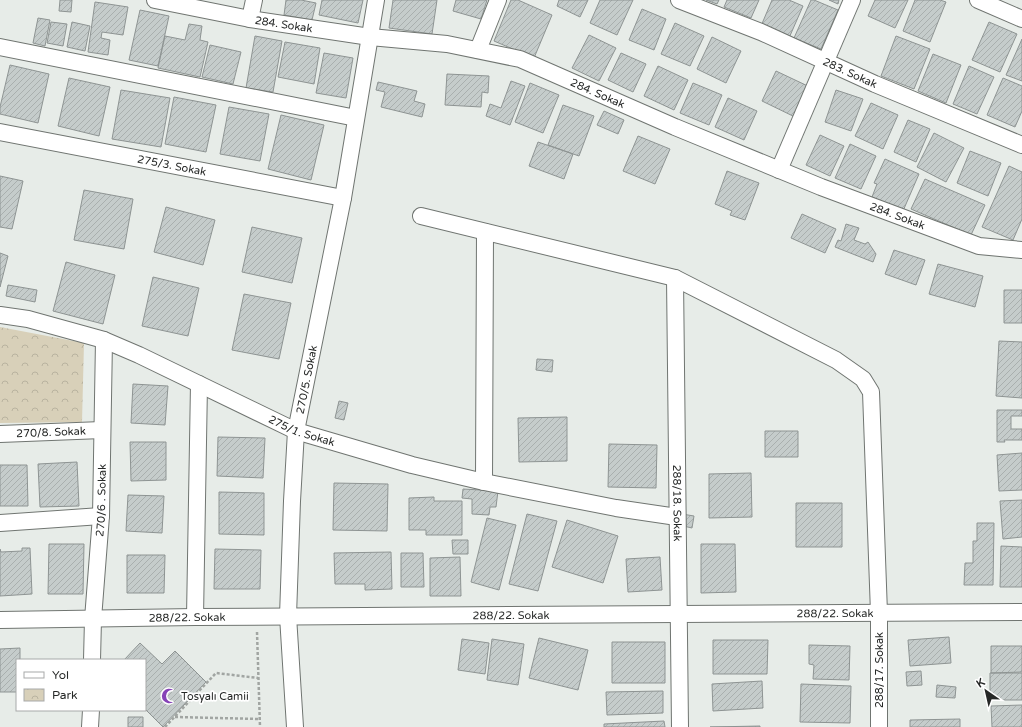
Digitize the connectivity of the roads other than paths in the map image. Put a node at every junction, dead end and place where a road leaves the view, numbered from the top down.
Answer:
1 (155, 0) edge
2 (254, 0) edge
3 (376, 0) edge
4 (498, 0) edge
5 (680, 0) edge
6 (852, 0) edge
7 (978, 0) edge
8 (250, 19) junction
9 (1022, 19) edge
10 (370, 37) junction
11 (0, 47) edge
12 (478, 50) junction
13 (826, 61) junction
14 (356, 118) junction
15 (0, 132) edge
16 (1022, 145) edge
17 (779, 170) junction
18 (343, 198) junction
19 (421, 216) dead end
20 (485, 232) junction
21 (1022, 250) edge
22 (675, 278) junction
23 (0, 315) edge
24 (104, 340) junction
25 (199, 384) junction
26 (102, 430) junction
27 (296, 432) junction
28 (0, 434) edge
29 (484, 482) junction
30 (101, 516) junction
31 (677, 517) junction
32 (0, 523) edge
33 (1022, 612) edge
34 (879, 613) junction
35 (678, 614) junction
36 (288, 616) junction
37 (195, 617) junction
38 (93, 619) junction
39 (0, 620) edge
40 (92, 659) edge
41 (91, 711) edge
42 (90, 727) edge
43 (295, 727) edge
44 (680, 727) edge
45 (879, 727) edge

1 - 8 street, 284. Sokak
2 - 8 street
3 - 10 street, 270/5. Sokak
4 - 12 street
5 - 13 street, 283. Sokak
6 - 13 street
7 - 9 street
8 - 10 street, 284. Sokak
10 - 12 street, 284. Sokak
10 - 14 street, 270/5. Sokak
11 - 14 street
12 - 17 street, 284. Sokak
13 - 16 street, 283. Sokak
13 - 17 street
14 - 18 street, 270/5. Sokak
15 - 18 street, 275/3. Sokak
17 - 21 street, 284. Sokak
18 - 27 street, 270/5. Sokak
19 - 20 street, 288/17. Sokak
20 - 22 street, 288/17. Sokak
20 - 29 street
22 - 31 street, 288/18. Sokak
22 - 34 street, 288/17. Sokak
23 - 24 street, 275/1. Sokak
24 - 25 street, 275/1. Sokak
24 - 26 street, 270/6 . Sokak
25 - 27 street, 275/1. Sokak
25 - 37 street
26 - 28 street, 270/8. Sokak
26 - 30 street, 270/6 . Sokak
27 - 29 street, 275/1. Sokak
27 - 36 street, 270/5. Sokak
29 - 31 street, 275/1. Sokak
30 - 32 street
30 - 38 street, 270/6 . Sokak
31 - 35 street, 288/18. Sokak
33 - 34 street, 288/22. Sokak
34 - 35 street, 288/22. Sokak
34 - 45 street, 288/17. Sokak
35 - 36 street, 288/22. Sokak
35 - 44 street, 288/18. Sokak
36 - 37 street, 288/22. Sokak
36 - 43 street, 270/5. Sokak
37 - 38 street, 288/22. Sokak
38 - 39 street, 288/22. Sokak
38 - 40 street, 270/6 . Sokak
41 - 42 street

